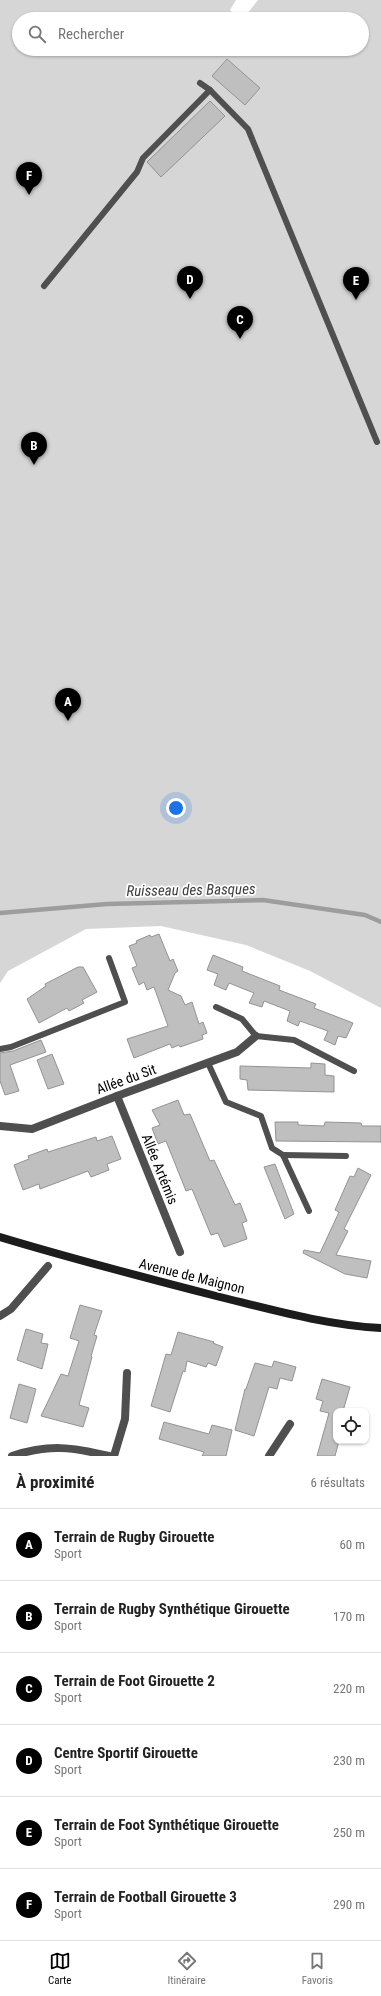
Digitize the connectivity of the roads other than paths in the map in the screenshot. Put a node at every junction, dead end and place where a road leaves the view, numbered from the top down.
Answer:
1 (200, 83) dead end
2 (210, 90) junction
3 (44, 286) dead end
4 (378, 442) dead end
5 (109, 958) dead end
6 (216, 1007) dead end
7 (256, 1036) junction
8 (0, 1049) edge
9 (208, 1063) junction
10 (354, 1071) dead end
11 (117, 1096) junction
12 (0, 1126) edge
13 (283, 1156) junction
14 (346, 1156) dead end
15 (309, 1211) dead end
16 (0, 1236) edge
17 (180, 1252) dead end
18 (48, 1266) dead end
19 (0, 1316) edge
20 (381, 1328) edge
21 (127, 1373) dead end
22 (290, 1424) dead end
23 (12, 1456) edge
24 (109, 1456) edge
25 (114, 1456) edge
26 (269, 1456) edge

1 - 2 lane
2 - 3 lane
2 - 4 lane
5 - 8 lane
6 - 7 lane
7 - 9 street, Allée du Sit
7 - 10 lane
9 - 11 street, Allée du Sit
9 - 13 lane
11 - 12 street, Allée du Sit
11 - 17 street, Allée Artémis
13 - 14 lane
13 - 15 lane
16 - 20 street, Avenue de Maignon
18 - 19 street
21 - 25 street
22 - 26 street
23 - 24 street

